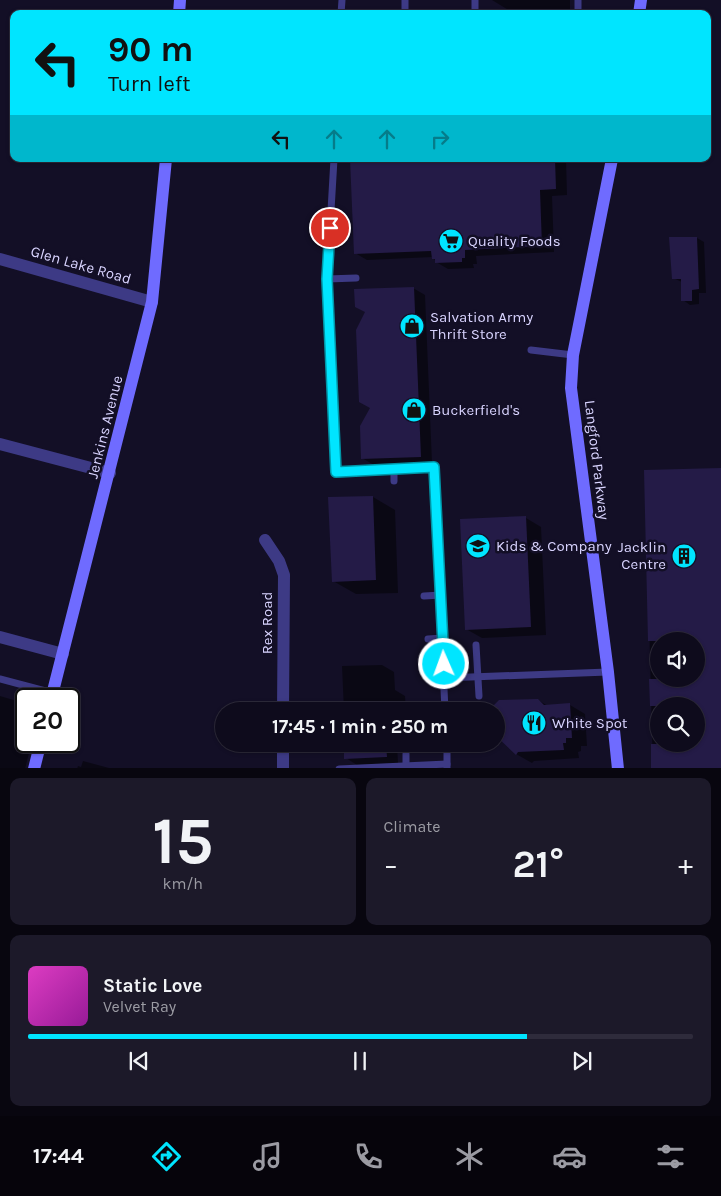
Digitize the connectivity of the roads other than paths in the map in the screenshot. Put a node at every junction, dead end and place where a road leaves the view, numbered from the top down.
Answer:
1 (166, 162) edge
2 (334, 162) edge
3 (611, 162) edge
4 (0, 259) edge
5 (356, 278) dead end
6 (327, 279) junction
7 (152, 302) junction
8 (531, 350) dead end
9 (573, 355) junction
10 (0, 444) edge
11 (394, 469) junction
12 (110, 473) junction
13 (394, 481) dead end
14 (265, 540) dead end
15 (441, 595) junction
16 (424, 596) dead end
17 (0, 637) edge
18 (443, 638) junction
19 (428, 639) dead end
20 (476, 645) dead end
21 (62, 654) junction
22 (608, 672) junction
23 (478, 677) junction
24 (444, 678) junction
25 (0, 679) edge
26 (28, 688) edge
27 (54, 688) edge
28 (479, 696) dead end
29 (283, 702) edge
30 (445, 702) edge
31 (283, 752) edge
32 (446, 752) edge
33 (38, 753) edge
34 (406, 754) dead end
35 (406, 766) junction
36 (447, 766) edge
37 (420, 767) edge
38 (34, 768) edge
39 (283, 768) edge
40 (339, 768) edge
41 (618, 768) edge

1 - 7 main road, Jenkins Avenue
2 - 6 lane
3 - 9 main road, Langford Parkway
4 - 7 street, Glen Lake Road
5 - 6 lane
6 - 11 lane
7 - 12 main road, Jenkins Avenue
8 - 9 lane
9 - 22 main road, Langford Parkway
10 - 12 street
11 - 13 lane
11 - 15 lane
12 - 21 main road, Jenkins Avenue
14 - 29 street, Rex Road
15 - 16 lane
15 - 18 lane
17 - 21 street
18 - 19 lane
18 - 24 lane
20 - 23 lane
21 - 27 main road, Jenkins Avenue
22 - 23 lane
22 - 41 main road, Langford Parkway
23 - 24 lane
23 - 28 lane
24 - 30 lane
25 - 26 lane
31 - 39 street
32 - 36 lane
33 - 38 main road
34 - 35 lane
35 - 37 lane
35 - 40 lane
36 - 37 lane

